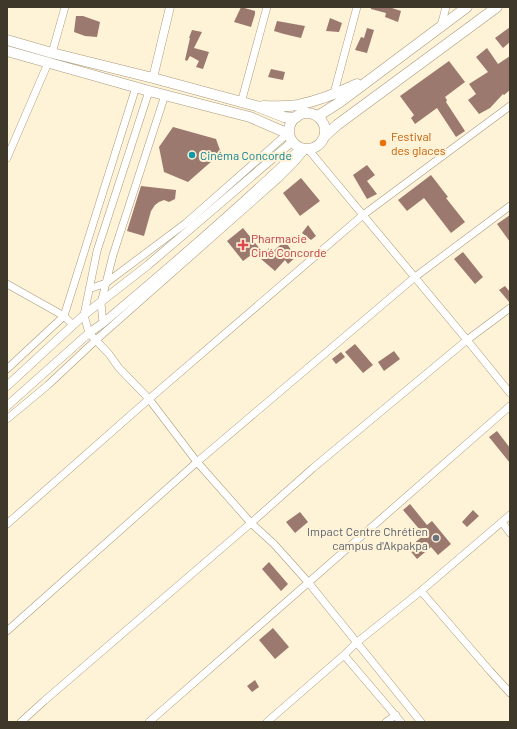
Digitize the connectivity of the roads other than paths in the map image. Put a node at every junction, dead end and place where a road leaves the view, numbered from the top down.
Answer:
1 (65, 7) edge
2 (170, 7) edge
3 (267, 7) edge
4 (357, 7) edge
5 (446, 7) edge
6 (467, 7) edge
7 (497, 7) edge
8 (441, 26) junction
9 (7, 40) edge
10 (7, 51) edge
11 (52, 53) junction
12 (48, 63) junction
13 (385, 68) junction
14 (153, 78) junction
15 (136, 87) junction
16 (149, 91) junction
17 (334, 93) junction
18 (164, 95) junction
19 (241, 103) junction
20 (256, 106) junction
21 (510, 106) edge
22 (318, 116) junction
23 (297, 117) junction
24 (324, 136) junction
25 (298, 143) junction
26 (7, 158) edge
27 (510, 206) edge
28 (362, 215) junction
29 (415, 277) junction
30 (106, 283) junction
31 (7, 284) edge
32 (89, 289) junction
33 (101, 302) junction
34 (510, 308) edge
35 (84, 315) junction
36 (64, 316) junction
37 (103, 323) junction
38 (73, 325) junction
39 (89, 333) junction
40 (96, 340) junction
41 (467, 340) junction
42 (7, 369) edge
43 (7, 386) edge
44 (510, 393) edge
45 (149, 399) junction
46 (7, 406) edge
47 (510, 406) edge
48 (7, 419) edge
49 (197, 462) junction
50 (510, 515) edge
51 (502, 522) junction
52 (251, 523) junction
53 (7, 524) edge
54 (510, 533) edge
55 (308, 582) junction
56 (421, 591) junction
57 (7, 631) edge
58 (356, 643) junction
59 (344, 655) junction
60 (510, 693) edge
61 (396, 715) junction
62 (22, 722) edge
63 (149, 722) edge
64 (267, 722) edge
65 (386, 722) edge
66 (401, 722) edge
67 (421, 722) edge

1 - 11 street
2 - 14 street
3 - 19 street
4 - 17 street
5 - 8 street
6 - 8 main road
7 - 24 main road
8 - 13 main road
9 - 11 main road
10 - 12 main road
11 - 14 main road
12 - 15 main road
12 - 26 street
13 - 17 main road
13 - 22 main road
14 - 19 main road
15 - 16 main road
15 - 36 street
16 - 18 main road
16 - 32 street
17 - 20 main road
18 - 25 main road
18 - 30 street
19 - 20 main road
20 - 23 main road
21 - 28 street
22 - 23 main road
22 - 24 main road
23 - 25 main road
24 - 25 main road
25 - 28 street
25 - 30 street
25 - 33 street
25 - 37 street
25 - 40 street
27 - 29 street
28 - 29 street
28 - 45 street
29 - 41 street
29 - 49 street
30 - 32 street
30 - 33 street
31 - 36 street
32 - 35 street
33 - 35 street
33 - 37 street
34 - 41 street
35 - 38 street
35 - 39 street
36 - 38 street
36 - 42 street
37 - 39 street
38 - 43 street
39 - 40 street
39 - 46 street
40 - 45 street
40 - 48 street
41 - 44 street
41 - 52 street
45 - 49 street
45 - 53 street
47 - 55 street
49 - 52 street
49 - 57 street
50 - 51 street
51 - 54 street
51 - 56 street
52 - 55 street
52 - 62 street
55 - 58 street
55 - 63 street
56 - 58 street
56 - 60 street
58 - 59 street
58 - 67 street
59 - 61 street
59 - 64 street
61 - 65 street
61 - 66 street

